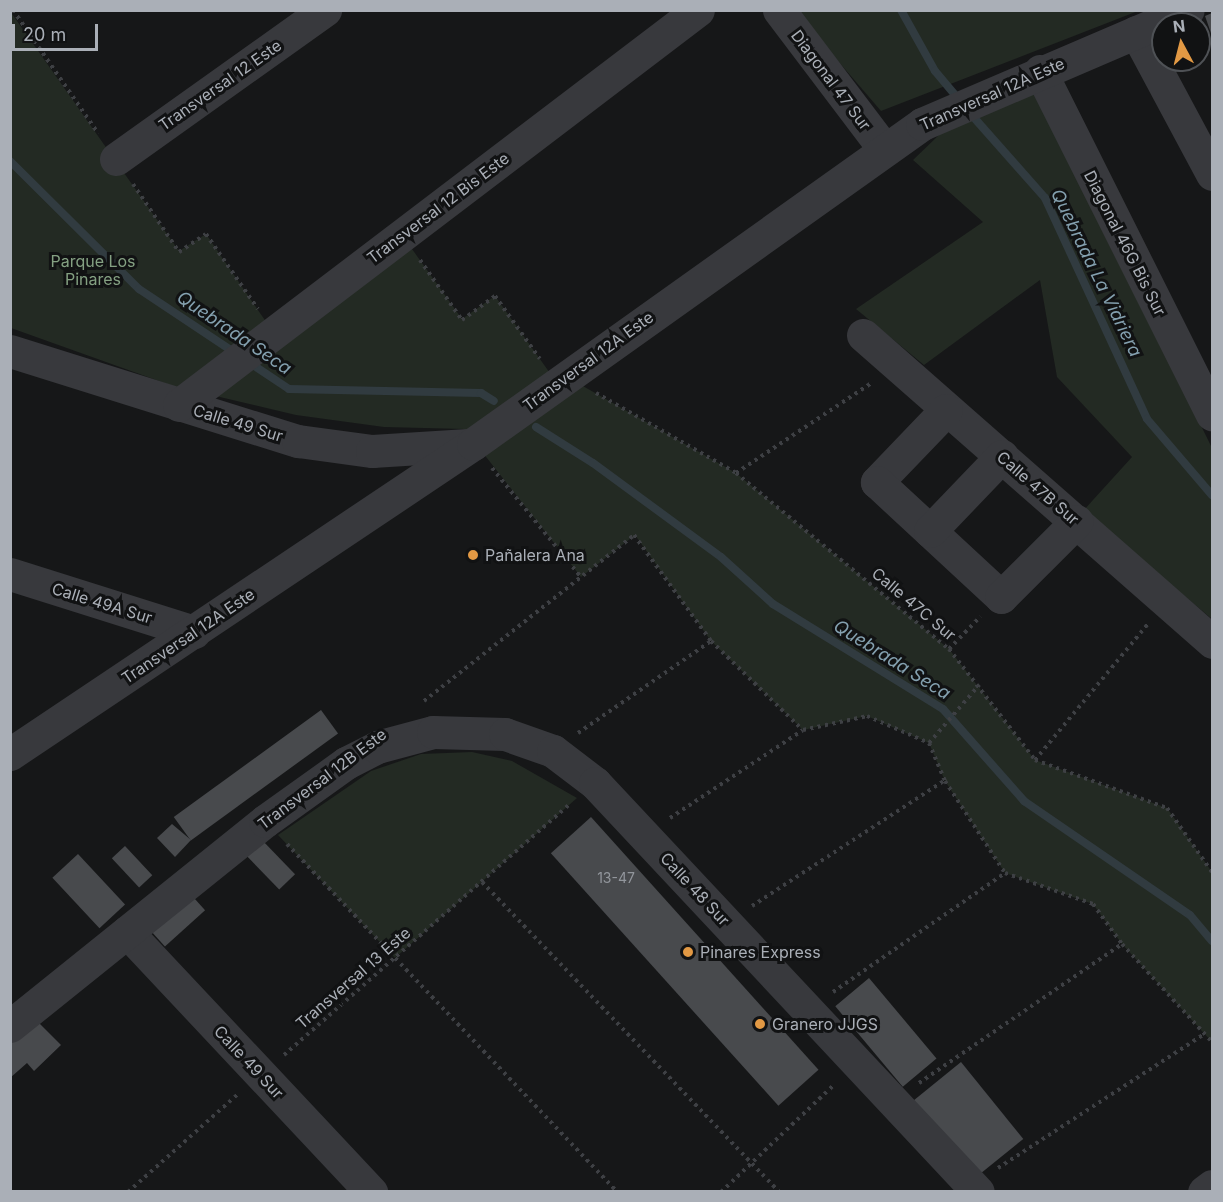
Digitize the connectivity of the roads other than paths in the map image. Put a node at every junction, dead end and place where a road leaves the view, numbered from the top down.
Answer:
1 (325, 10) edge
2 (698, 10) edge
3 (779, 10) edge
4 (1188, 10) edge
5 (1136, 32) junction
6 (1040, 71) junction
7 (884, 149) junction
8 (116, 159) dead end
9 (1212, 174) edge
10 (863, 335) dead end
11 (10, 351) edge
12 (178, 405) junction
13 (946, 410) junction
14 (1212, 414) edge
15 (473, 444) junction
16 (1002, 456) junction
17 (1077, 521) junction
18 (930, 531) junction
19 (10, 574) edge
20 (194, 632) junction
21 (1212, 642) edge
22 (10, 754) edge
23 (346, 763) joint
24 (127, 932) junction
25 (10, 1026) edge
26 (1212, 1186) edge
27 (975, 1188) edge
28 (371, 1191) edge
29 (1204, 1191) edge

1 - 8 street, Transversal 12 Este
2 - 12 street, Transversal 12 Bis Este
3 - 7 street, Diagonal 47 Sur
4 - 5 street, Transversal 12A Este
5 - 6 street, Transversal 12A Este
5 - 9 street
6 - 7 street, Transversal 12A Este
6 - 14 street, Diagonal 46G Bis Sur
7 - 15 street, Transversal 12A Este
10 - 13 street, Calle 47B Sur
11 - 12 street, Calle 49 Sur
12 - 15 street, Calle 49 Sur
13 - 16 street, Calle 47B Sur
13 - 18 street
15 - 20 street, Transversal 12A Este
16 - 17 street, Calle 47B Sur
16 - 18 street
17 - 18 street
17 - 21 street, Calle 47B Sur
19 - 20 street, Calle 49A Sur
20 - 22 street, Transversal 12A Este
23 - 24 street, Transversal 12B Este
23 - 27 street, Calle 48 Sur
24 - 25 street, Transversal 12B Este
24 - 28 street, Calle 49 Sur
26 - 29 street

